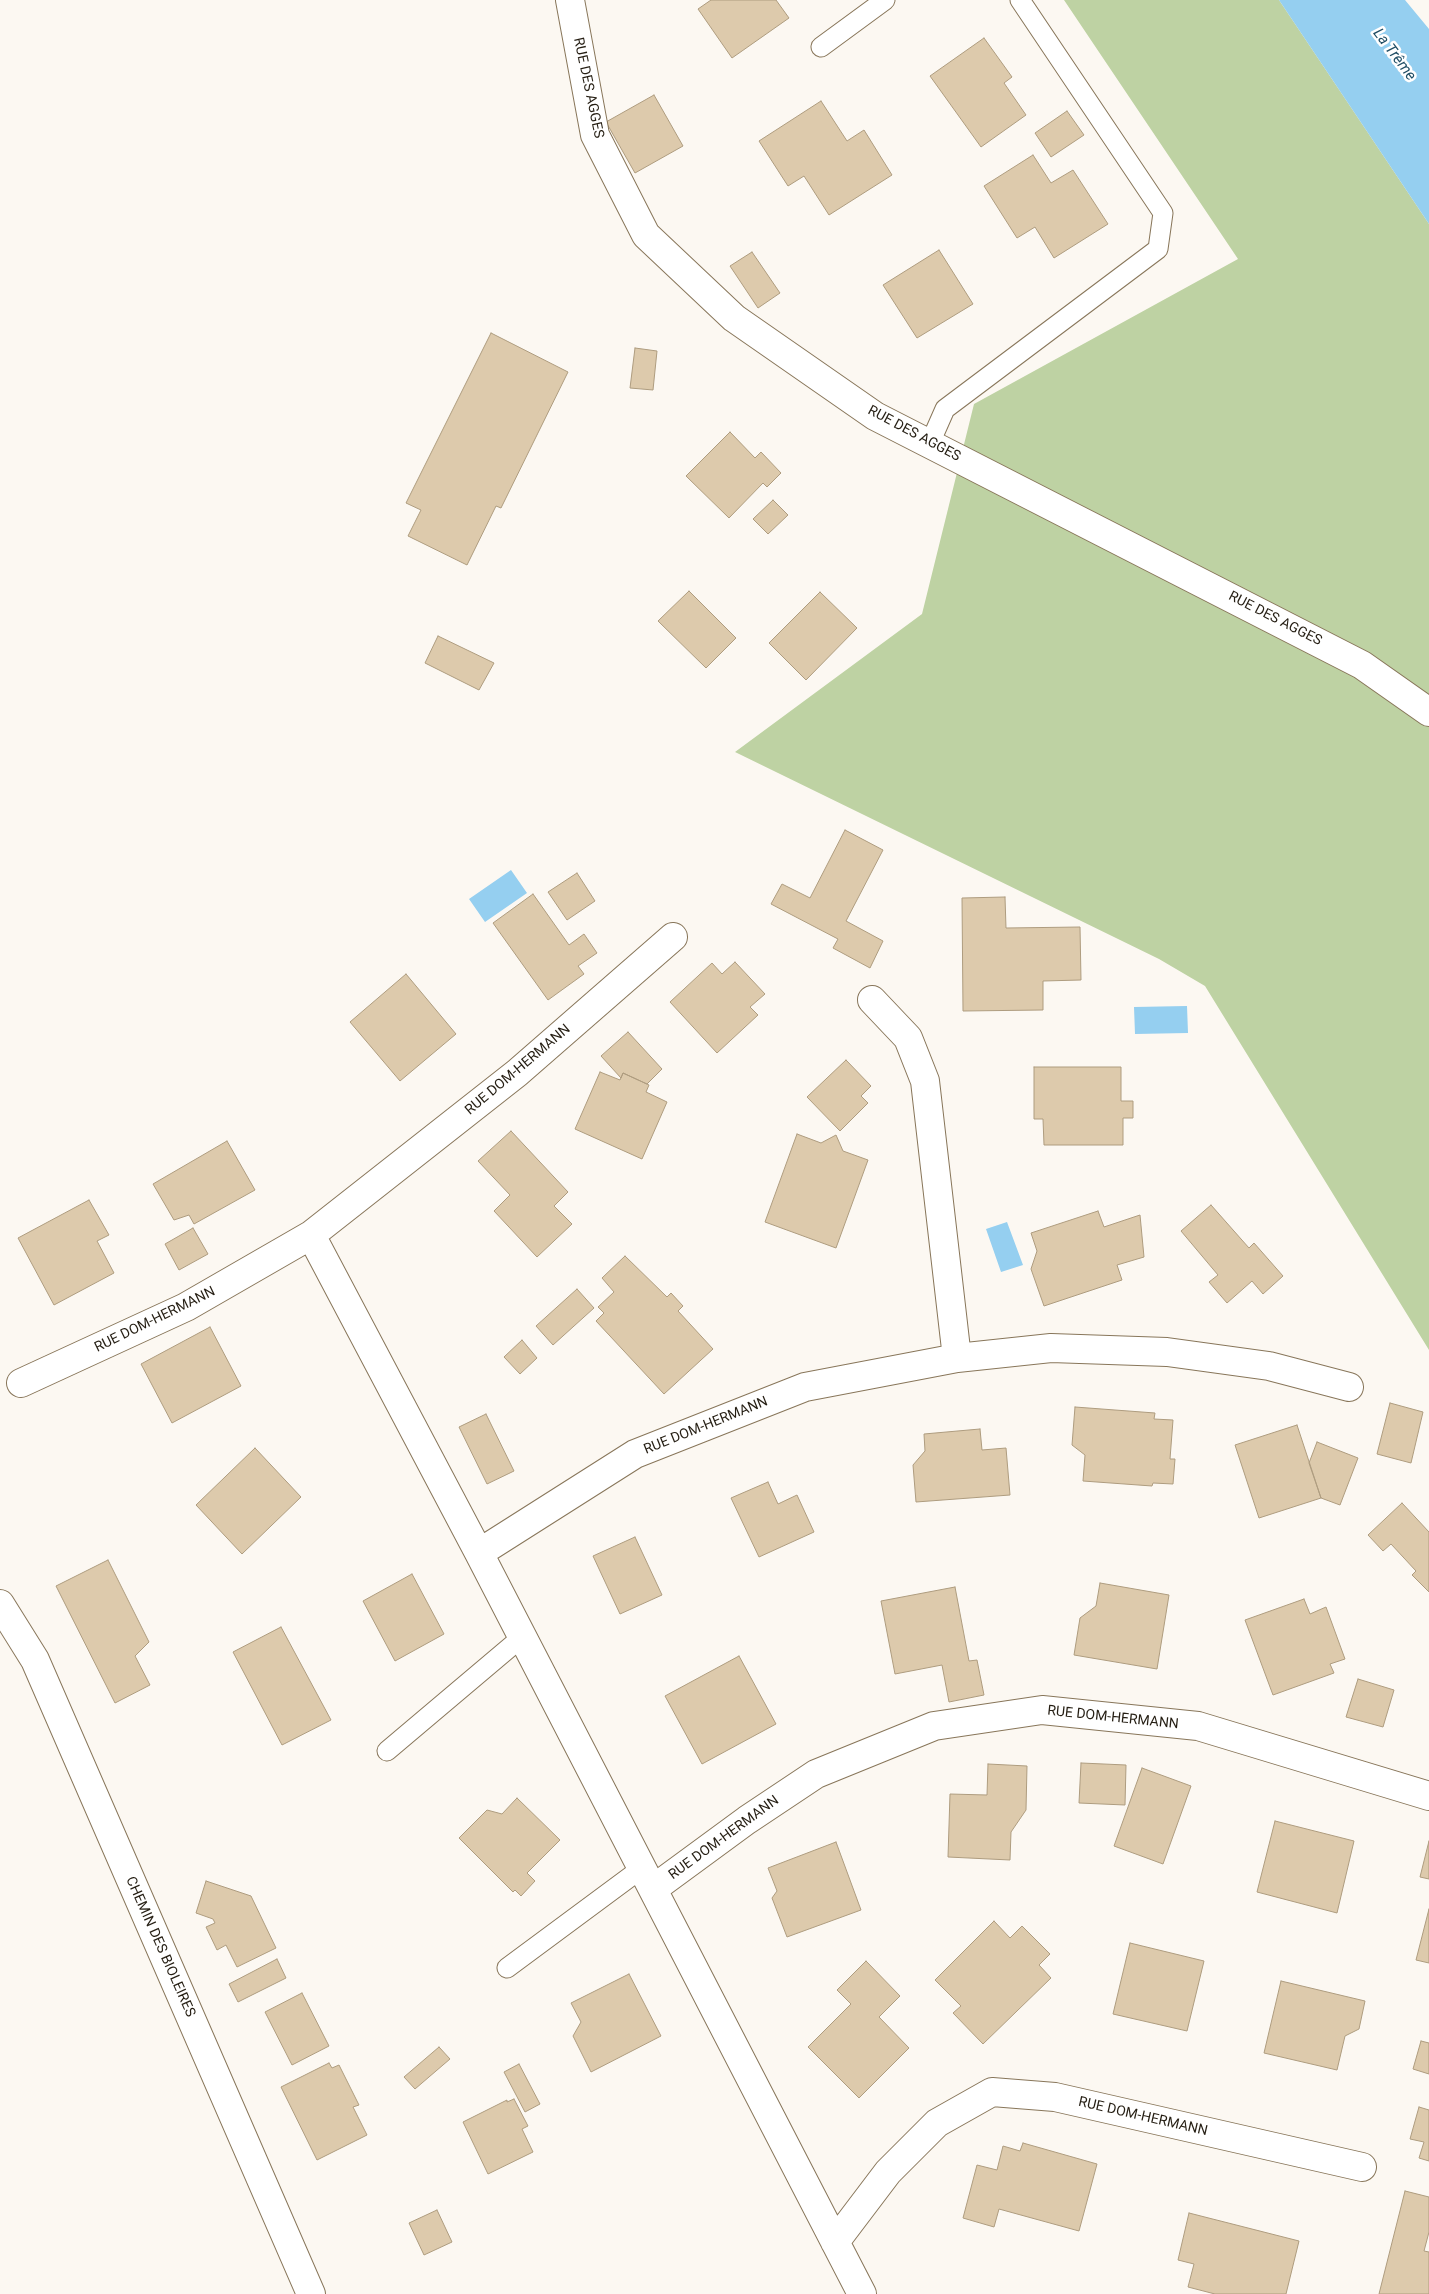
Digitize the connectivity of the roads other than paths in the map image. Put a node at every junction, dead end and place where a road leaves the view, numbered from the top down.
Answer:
1 (570, 0) edge
2 (885, 0) edge
3 (1020, 0) edge
4 (821, 48) dead end
5 (930, 443) junction
6 (1429, 712) edge
7 (673, 937) dead end
8 (872, 1000) dead end
9 (311, 1235) junction
10 (957, 1358) junction
11 (21, 1383) dead end
12 (1349, 1386) dead end
13 (479, 1553) junction
14 (0, 1604) edge
15 (522, 1636) junction
16 (387, 1751) dead end
17 (1429, 1796) edge
18 (647, 1878) junction
19 (508, 1968) dead end
20 (1362, 2167) dead end
21 (835, 2242) junction
22 (311, 2294) edge
23 (862, 2294) edge

1 - 5 street, RUE DES AGGES
2 - 4 lane
3 - 5 lane
5 - 6 street, RUE DES AGGES
7 - 9 street, RUE DOM-HERMANN
8 - 10 street
9 - 11 street, RUE DOM-HERMANN
9 - 13 street
10 - 12 street, RUE DOM-HERMANN
10 - 13 street, RUE DOM-HERMANN
13 - 15 street
14 - 22 street, CHEMIN DES BIOLEIRES
15 - 16 lane
15 - 18 street
17 - 18 street, RUE DOM-HERMANN
18 - 19 lane, RUE DOM-HERMANN
18 - 21 street
20 - 21 street, RUE DOM-HERMANN
21 - 23 street

